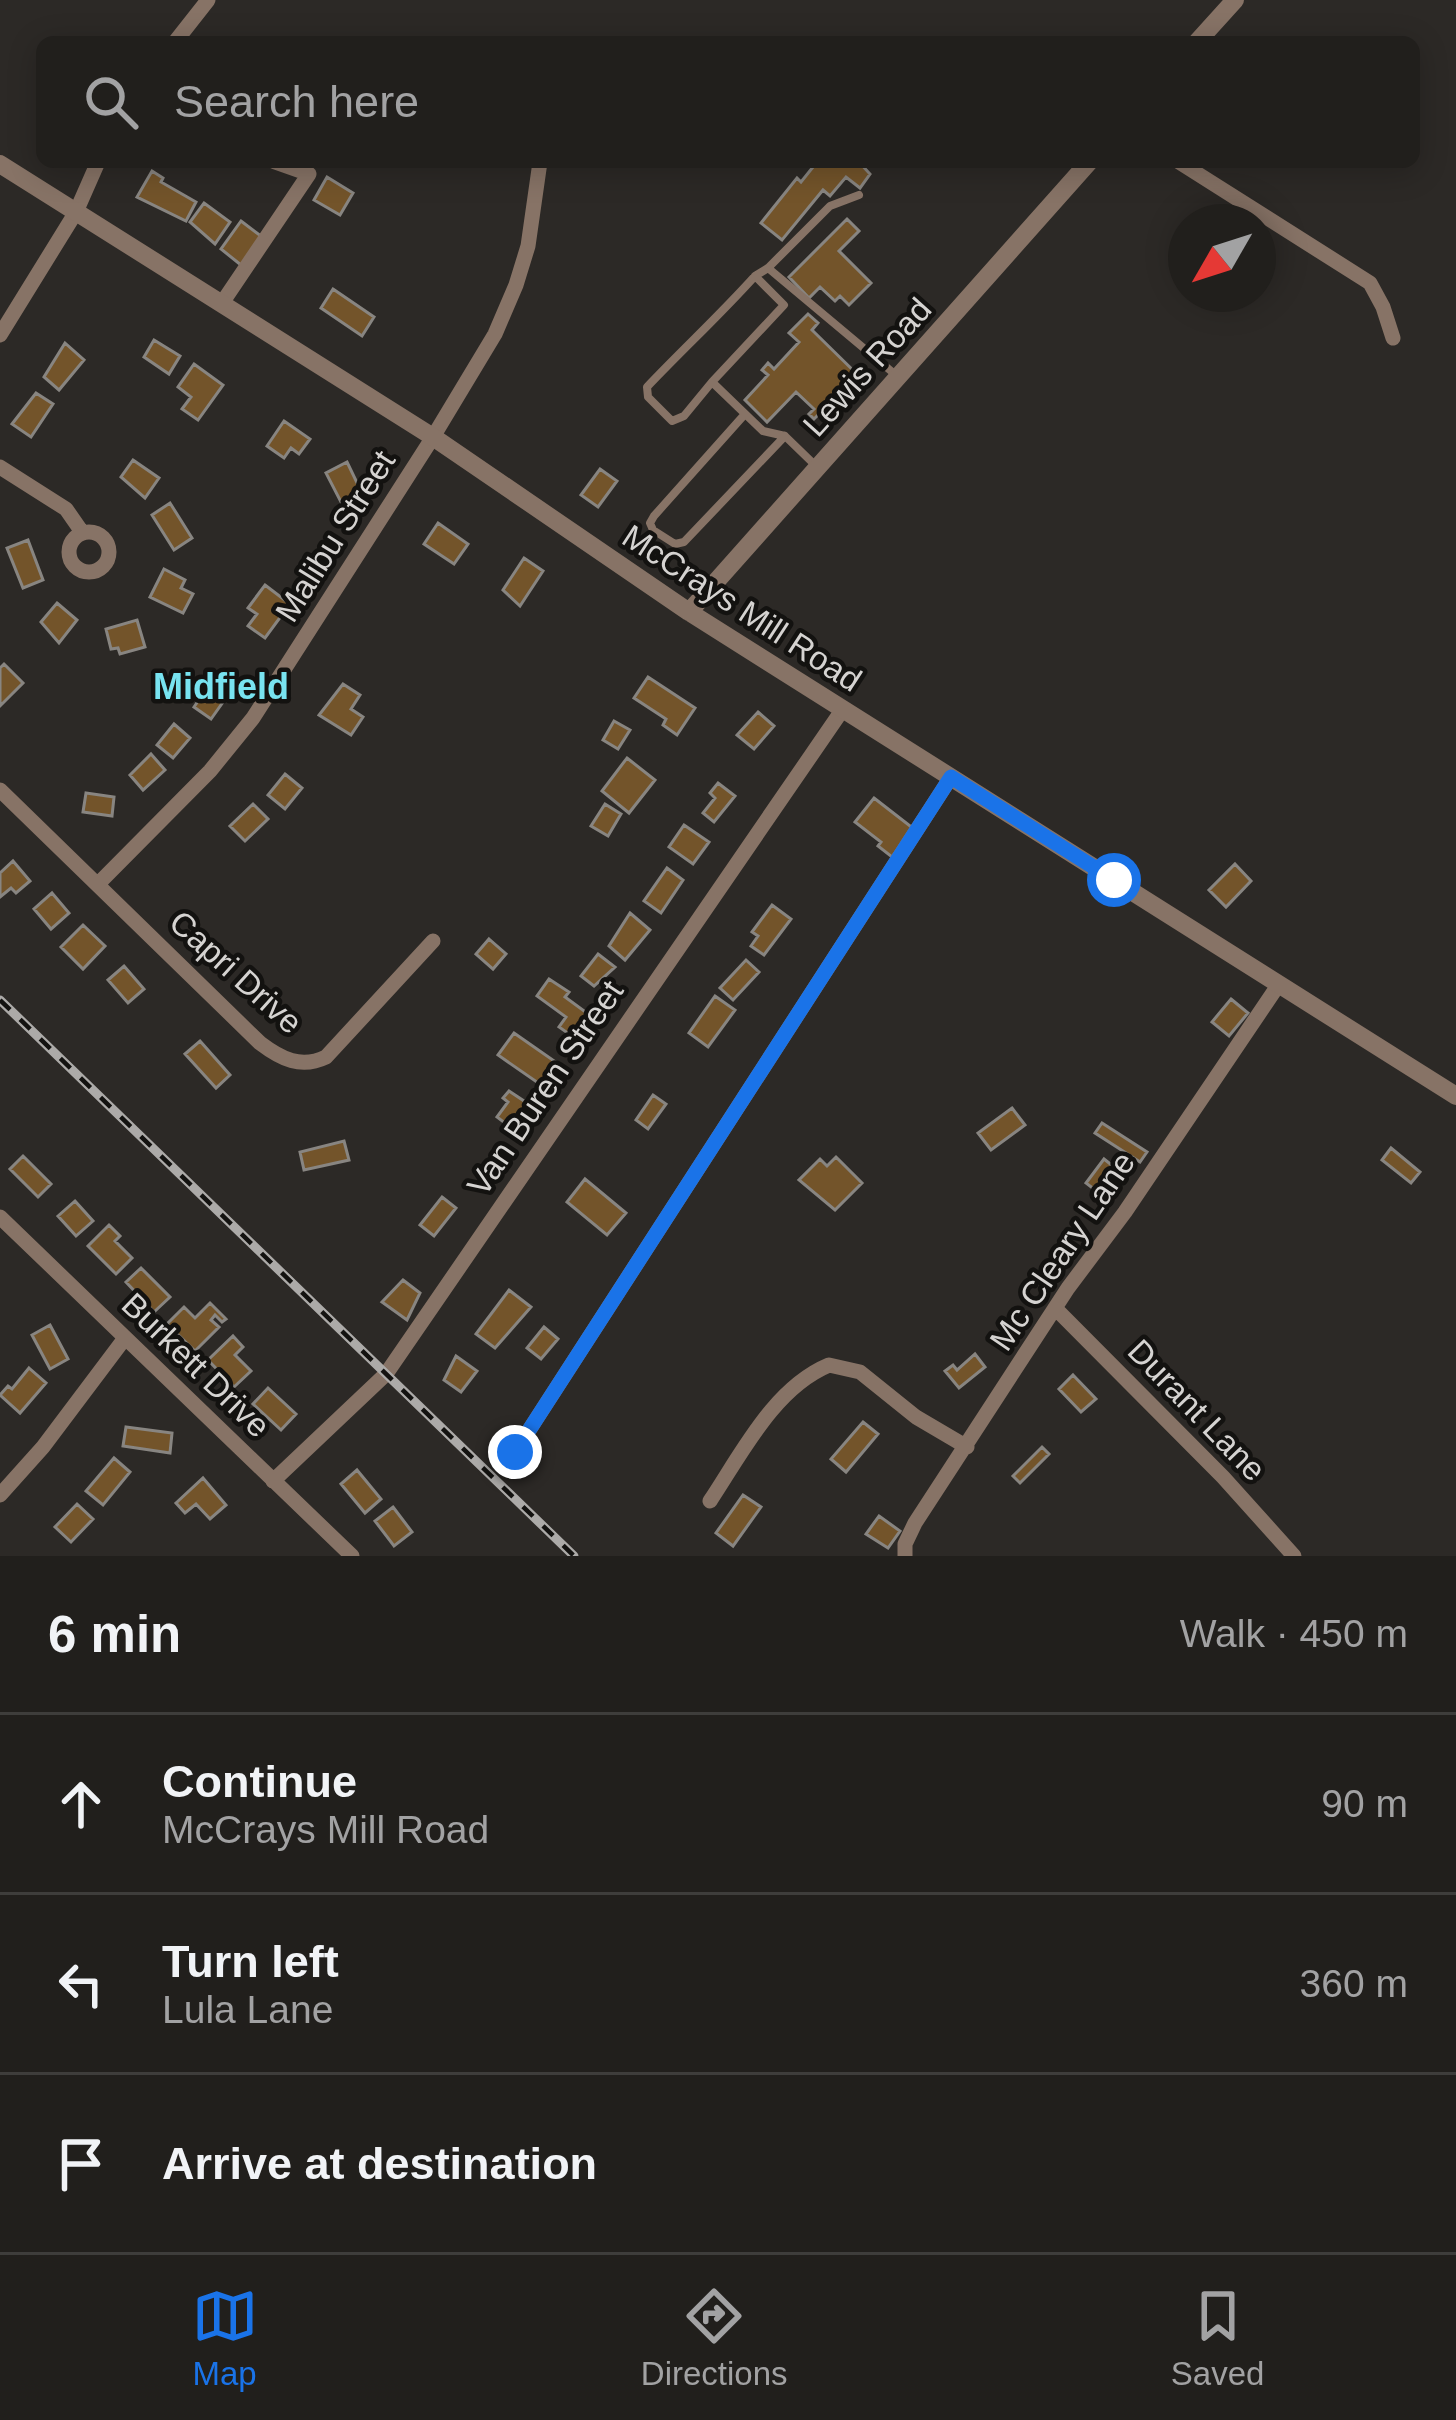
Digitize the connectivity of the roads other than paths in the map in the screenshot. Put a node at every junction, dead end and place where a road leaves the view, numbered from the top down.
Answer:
1 (208, 0) edge
2 (1234, 0) edge
3 (180, 36) edge
4 (1202, 36) edge
5 (0, 164) edge
6 (95, 168) edge
7 (292, 168) edge
8 (539, 168) edge
9 (1084, 168) edge
10 (1188, 168) edge
11 (860, 195) dead end
12 (76, 212) junction
13 (768, 268) junction
14 (754, 276) junction
15 (222, 303) junction
16 (0, 334) edge
17 (1394, 338) dead end
18 (898, 377) junction
19 (712, 382) junction
20 (745, 414) junction
21 (785, 436) junction
22 (434, 437) junction
23 (0, 467) edge
24 (818, 468) junction
25 (82, 532) dead end
26 (689, 612) junction
27 (843, 709) junction
28 (951, 777) junction
29 (0, 790) edge
30 (98, 884) junction
31 (433, 941) dead end
32 (1279, 984) junction
33 (1456, 1096) edge
34 (0, 1217) edge
35 (1056, 1309) junction
36 (124, 1338) junction
37 (967, 1447) junction
38 (515, 1452) dead end
39 (273, 1481) junction
40 (0, 1496) edge
41 (710, 1501) dead end
42 (344, 1553) edge
43 (905, 1556) edge
44 (1294, 1556) edge

1 - 3 street
2 - 4 street
5 - 12 street, McCrays Mill Road
6 - 12 street
7 - 15 street
8 - 22 street, Malibu Street
9 - 18 street, Lewis Road
10 - 17 street
11 - 13 lane
12 - 15 street, McCrays Mill Road
12 - 16 street
13 - 14 lane
13 - 18 lane
14 - 19 lane
14 - 19 lane
15 - 22 street, McCrays Mill Road
18 - 24 street, Lewis Road
19 - 20 lane
20 - 21 lane
20 - 21 lane
21 - 24 lane
22 - 26 street, McCrays Mill Road
22 - 30 street, Malibu Street
23 - 25 street
24 - 26 street, Lewis Road
26 - 27 street, McCrays Mill Road
27 - 28 street, McCrays Mill Road
27 - 39 street, Van Buren Street
28 - 32 street, McCrays Mill Road
28 - 38 street
29 - 30 street, Capri Drive
30 - 31 street, Capri Drive
32 - 33 street, McCrays Mill Road
32 - 35 street, Mc Cleary Lane
34 - 36 street, Burkett Drive
35 - 37 street, Mc Cleary Lane
35 - 44 street, Durant Lane
36 - 39 street, Burkett Drive
36 - 40 street
37 - 41 street
37 - 43 street, Mc Cleary Lane
39 - 42 street, Burkett Drive

